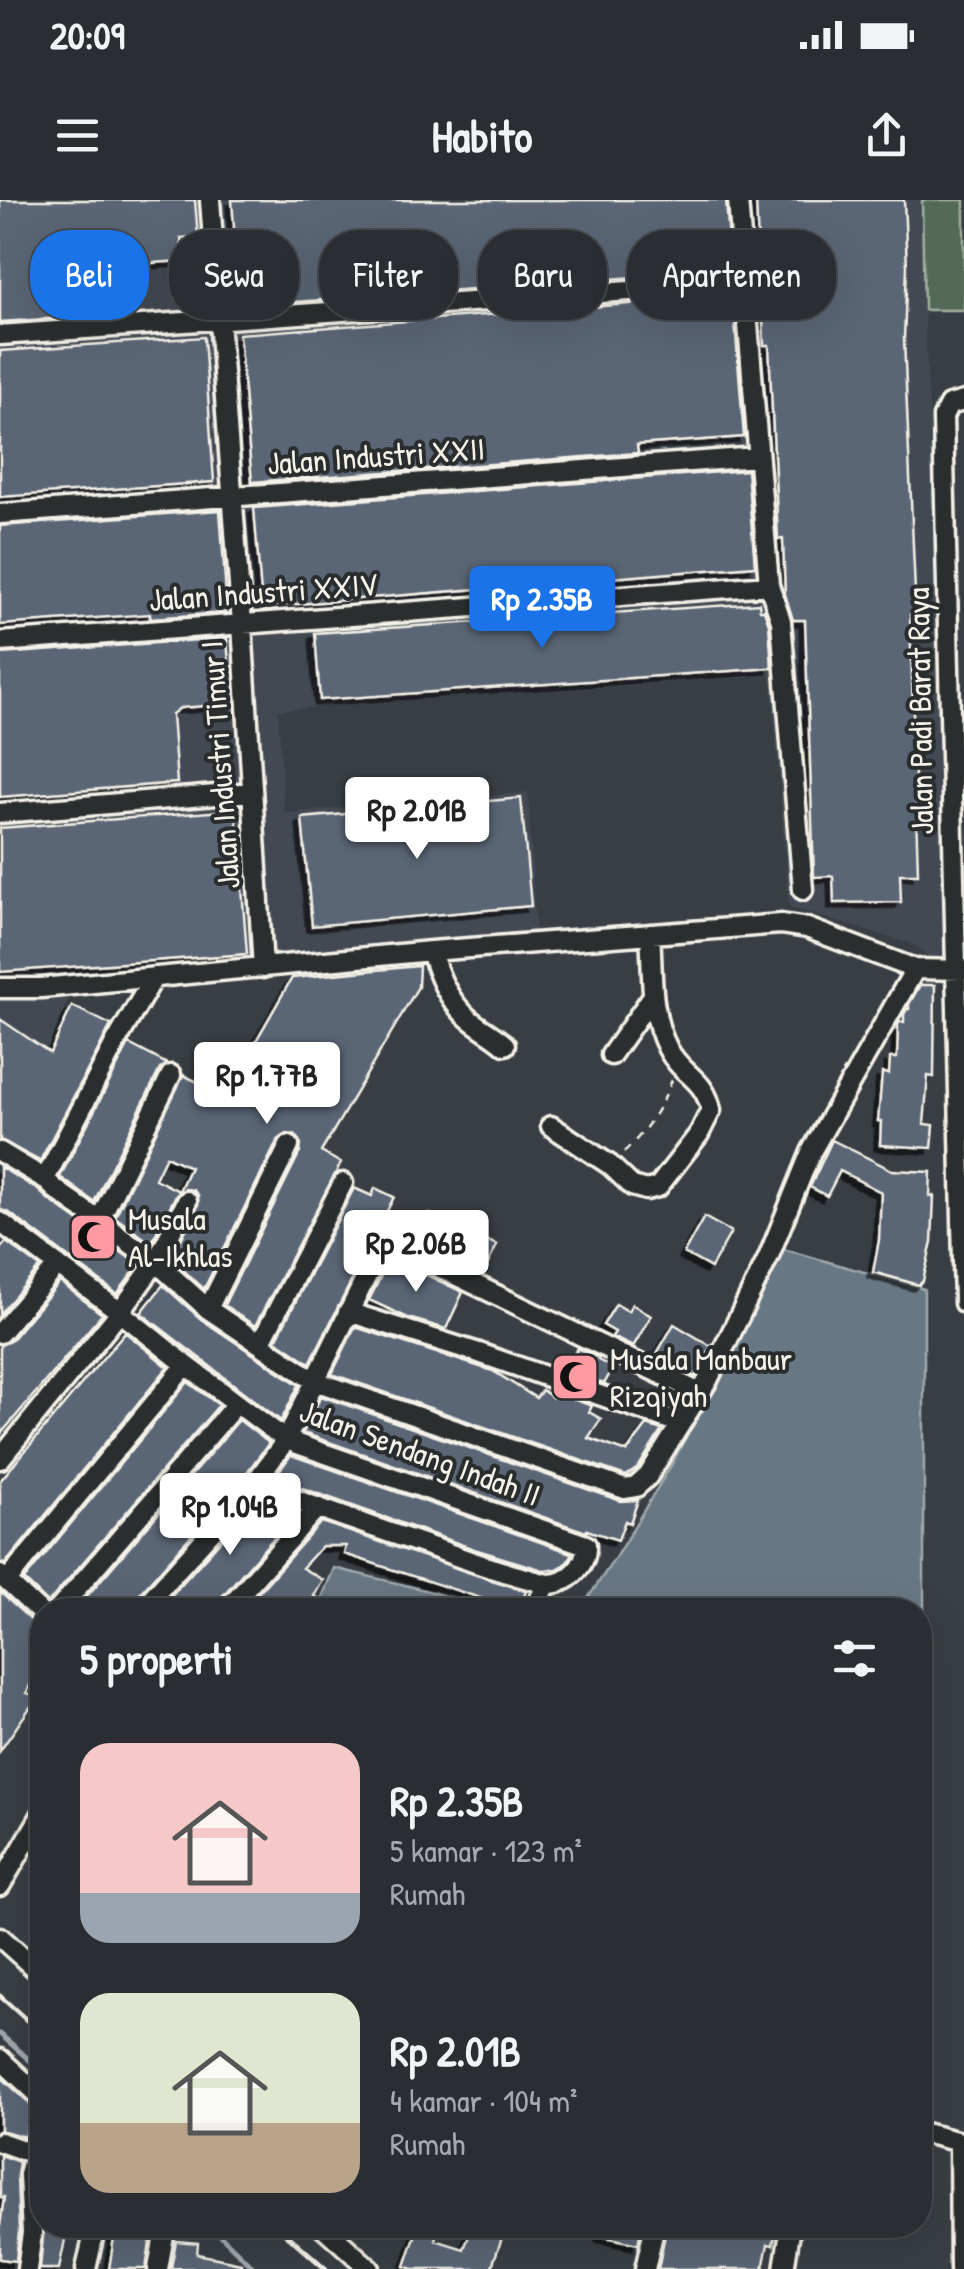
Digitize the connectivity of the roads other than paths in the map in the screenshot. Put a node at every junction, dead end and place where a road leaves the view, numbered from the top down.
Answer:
1 (210, 200) edge
2 (738, 200) edge
3 (212, 230) edge
4 (740, 230) edge
5 (627, 291) edge
6 (299, 314) edge
7 (219, 320) joint
8 (747, 320) edge
9 (0, 335) edge
10 (964, 401) edge
11 (758, 458) junction
12 (232, 497) junction
13 (0, 514) edge
14 (769, 585) junction
15 (242, 624) junction
16 (0, 642) edge
17 (252, 792) junction
18 (0, 813) edge
19 (802, 890) dead end
20 (650, 934) junction
21 (431, 951) junction
22 (263, 968) junction
23 (915, 969) junction
24 (951, 970) edge
25 (154, 977) junction
26 (0, 988) edge
27 (652, 997) junction
28 (505, 1045) dead end
29 (611, 1055) dead end
30 (171, 1075) dead end
31 (552, 1126) dead end
32 (289, 1146) dead end
33 (0, 1152) edge
34 (45, 1179) junction
35 (343, 1183) dead end
36 (187, 1202) dead end
37 (99, 1221) junction
38 (2, 1227) edge
39 (156, 1262) junction
40 (58, 1265) junction
41 (964, 1304) edge
42 (208, 1309) junction
43 (120, 1312) junction
44 (348, 1312) junction
45 (0, 1332) edge
46 (260, 1344) junction
47 (186, 1366) junction
48 (315, 1381) junction
49 (700, 1393) junction
50 (236, 1404) junction
51 (679, 1424) junction
52 (286, 1440) junction
53 (0, 1459) edge
54 (254, 1484) junction
55 (316, 1508) junction
56 (3, 1578) edge
57 (548, 1584) junction
58 (68, 1598) edge
59 (152, 1598) edge
60 (237, 1598) edge
61 (540, 1598) edge
62 (30, 1603) edge
63 (30, 1835) edge
64 (0, 1886) edge
65 (0, 1936) edge
66 (30, 1964) edge
67 (0, 2059) edge
68 (30, 2087) edge
69 (932, 2135) edge
70 (0, 2142) edge
71 (962, 2142) edge
72 (30, 2153) edge
73 (31, 2238) edge
74 (93, 2238) edge
75 (163, 2238) edge
76 (336, 2238) edge
77 (652, 2238) edge
78 (789, 2238) edge
79 (27, 2269) edge
80 (86, 2269) edge
81 (158, 2269) edge
82 (370, 2269) edge
83 (646, 2269) edge
84 (784, 2269) edge
85 (960, 2269) edge

1 - 3 street, Jalan Industri Timur I
2 - 4 street
5 - 6 street
7 - 9 street
7 - 12 street, Jalan Industri Timur I
8 - 11 street
10 - 24 street, Jalan Padi Barat Raya
11 - 12 street, Jalan Industri XXII
11 - 14 street
12 - 13 street, Jalan Industri XXII
12 - 15 street, Jalan Industri Timur I
14 - 15 street, Jalan Industri XXIV
14 - 19 street
15 - 16 street, Jalan Industri XXIV
15 - 17 street, Jalan Industri Timur I
17 - 18 street
17 - 22 street, Jalan Industri Timur I
20 - 21 street
20 - 23 street
20 - 27 street
21 - 22 street
21 - 28 street
22 - 25 street
23 - 24 street
23 - 49 street
24 - 41 street, Jalan Padi Barat Raya
25 - 26 street
25 - 34 street
27 - 29 street
27 - 31 street
30 - 37 street
32 - 42 street
33 - 34 street
34 - 37 street
35 - 46 street
36 - 39 street
37 - 39 street
38 - 40 street, Jalan Sendang Indah II
39 - 42 street
39 - 43 street
40 - 43 street, Jalan Sendang Indah II
40 - 45 street
42 - 46 street
43 - 47 street, Jalan Sendang Indah II
43 - 53 street
44 - 48 street
44 - 49 street
44 - 51 street
46 - 48 street
47 - 50 street, Jalan Sendang Indah II
47 - 56 street
48 - 51 street
48 - 52 street
49 - 51 street
50 - 52 street, Jalan Sendang Indah II
50 - 58 street
52 - 54 street
52 - 57 street, Jalan Sendang Indah II
54 - 55 street
54 - 59 street
55 - 57 street
55 - 60 street
56 - 62 street
57 - 61 street, Jalan Sendang Indah II
63 - 64 street
65 - 66 street
67 - 68 street
69 - 71 street
70 - 72 street
71 - 85 street
73 - 79 street
74 - 80 street
75 - 81 street
76 - 82 street
77 - 83 street
78 - 84 street

